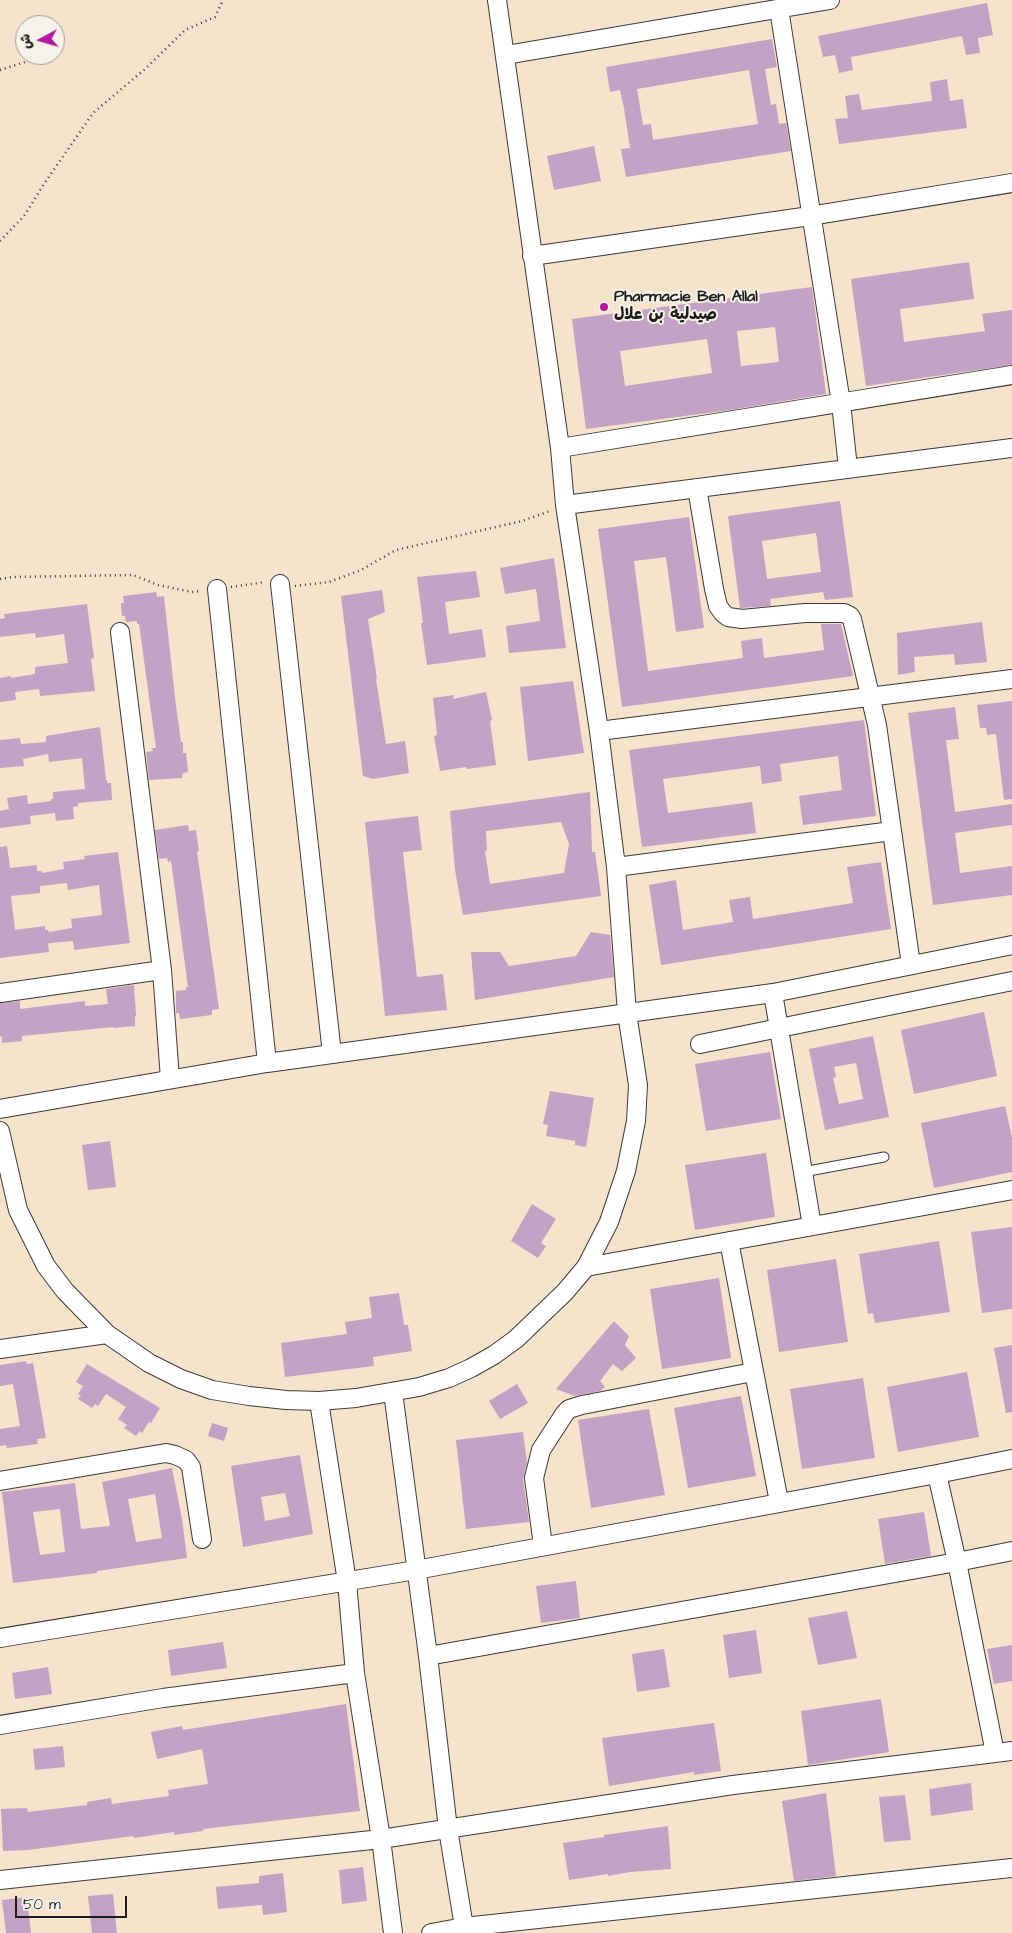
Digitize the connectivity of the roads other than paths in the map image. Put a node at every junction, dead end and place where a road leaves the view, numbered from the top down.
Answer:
1 (497, 0) edge
2 (830, 0) edge
3 (779, 9) junction
4 (506, 55) junction
5 (1012, 183) edge
6 (810, 216) junction
7 (532, 256) junction
8 (1012, 375) edge
9 (841, 403) junction
10 (560, 448) junction
11 (1012, 448) edge
12 (848, 468) junction
13 (697, 488) junction
14 (565, 505) junction
15 (280, 584) road end
16 (217, 589) road end
17 (120, 632) dead end
18 (1012, 679) edge
19 (869, 696) junction
20 (599, 731) junction
21 (892, 830) junction
22 (616, 867) junction
23 (1012, 945) edge
24 (911, 965) junction
25 (162, 970) junction
26 (1012, 981) edge
27 (0, 993) edge
28 (773, 993) junction
29 (627, 1013) junction
30 (778, 1027) junction
31 (700, 1044) dead end
32 (332, 1054) junction
33 (267, 1064) junction
34 (170, 1079) junction
35 (0, 1109) edge
36 (0, 1130) edge
37 (884, 1157) dead end
38 (803, 1172) junction
39 (1012, 1190) edge
40 (812, 1226) junction
41 (728, 1241) junction
42 (586, 1267) junction
43 (107, 1334) junction
44 (0, 1349) edge
45 (753, 1372) junction
46 (393, 1392) junction
47 (320, 1401) junction
48 (1012, 1459) edge
49 (937, 1474) junction
50 (0, 1482) edge
51 (780, 1502) junction
52 (202, 1538) dead end
53 (543, 1546) junction
54 (1012, 1551) edge
55 (957, 1562) junction
56 (416, 1570) junction
57 (347, 1582) junction
58 (0, 1638) edge
59 (428, 1656) junction
60 (355, 1673) junction
61 (0, 1725) edge
62 (1004, 1752) edge
63 (448, 1829) junction
64 (381, 1839) junction
65 (1012, 1868) edge
66 (0, 1880) edge
67 (464, 1927) junction
68 (393, 1933) edge
69 (431, 1933) edge

1 - 4 street
2 - 3 street
3 - 4 street
3 - 6 street
4 - 7 street
5 - 6 street
6 - 7 street
6 - 9 street
7 - 10 street
8 - 9 street
9 - 10 street
9 - 12 street
10 - 14 street
11 - 12 street
12 - 13 street
13 - 14 street
13 - 19 street
14 - 20 street
15 - 32 street
16 - 33 street
17 - 25 street
18 - 19 street
19 - 20 street
19 - 21 street
20 - 22 street
21 - 22 street
21 - 24 street
22 - 29 street
23 - 24 street
24 - 28 street
25 - 27 street
25 - 34 street
26 - 30 street
28 - 29 street
28 - 30 street
29 - 32 street
29 - 42 street
30 - 31 street
30 - 38 street
32 - 33 street
33 - 34 street
34 - 35 street
36 - 43 street
37 - 38 lane
38 - 40 street
39 - 40 street
40 - 41 street
41 - 42 street
41 - 45 street
42 - 46 street
43 - 44 street
43 - 47 street
45 - 51 street
45 - 53 street
46 - 47 street
46 - 56 street
47 - 57 street
48 - 49 street
49 - 51 street
49 - 55 street
50 - 52 street
51 - 53 street
53 - 56 street
54 - 55 street
55 - 59 street
55 - 62 street
56 - 57 street
56 - 59 street
57 - 58 street
57 - 60 street
59 - 63 street
60 - 61 street
60 - 64 street
62 - 63 street
63 - 64 street
63 - 67 street
64 - 66 street
64 - 68 street
65 - 67 street
67 - 69 street

